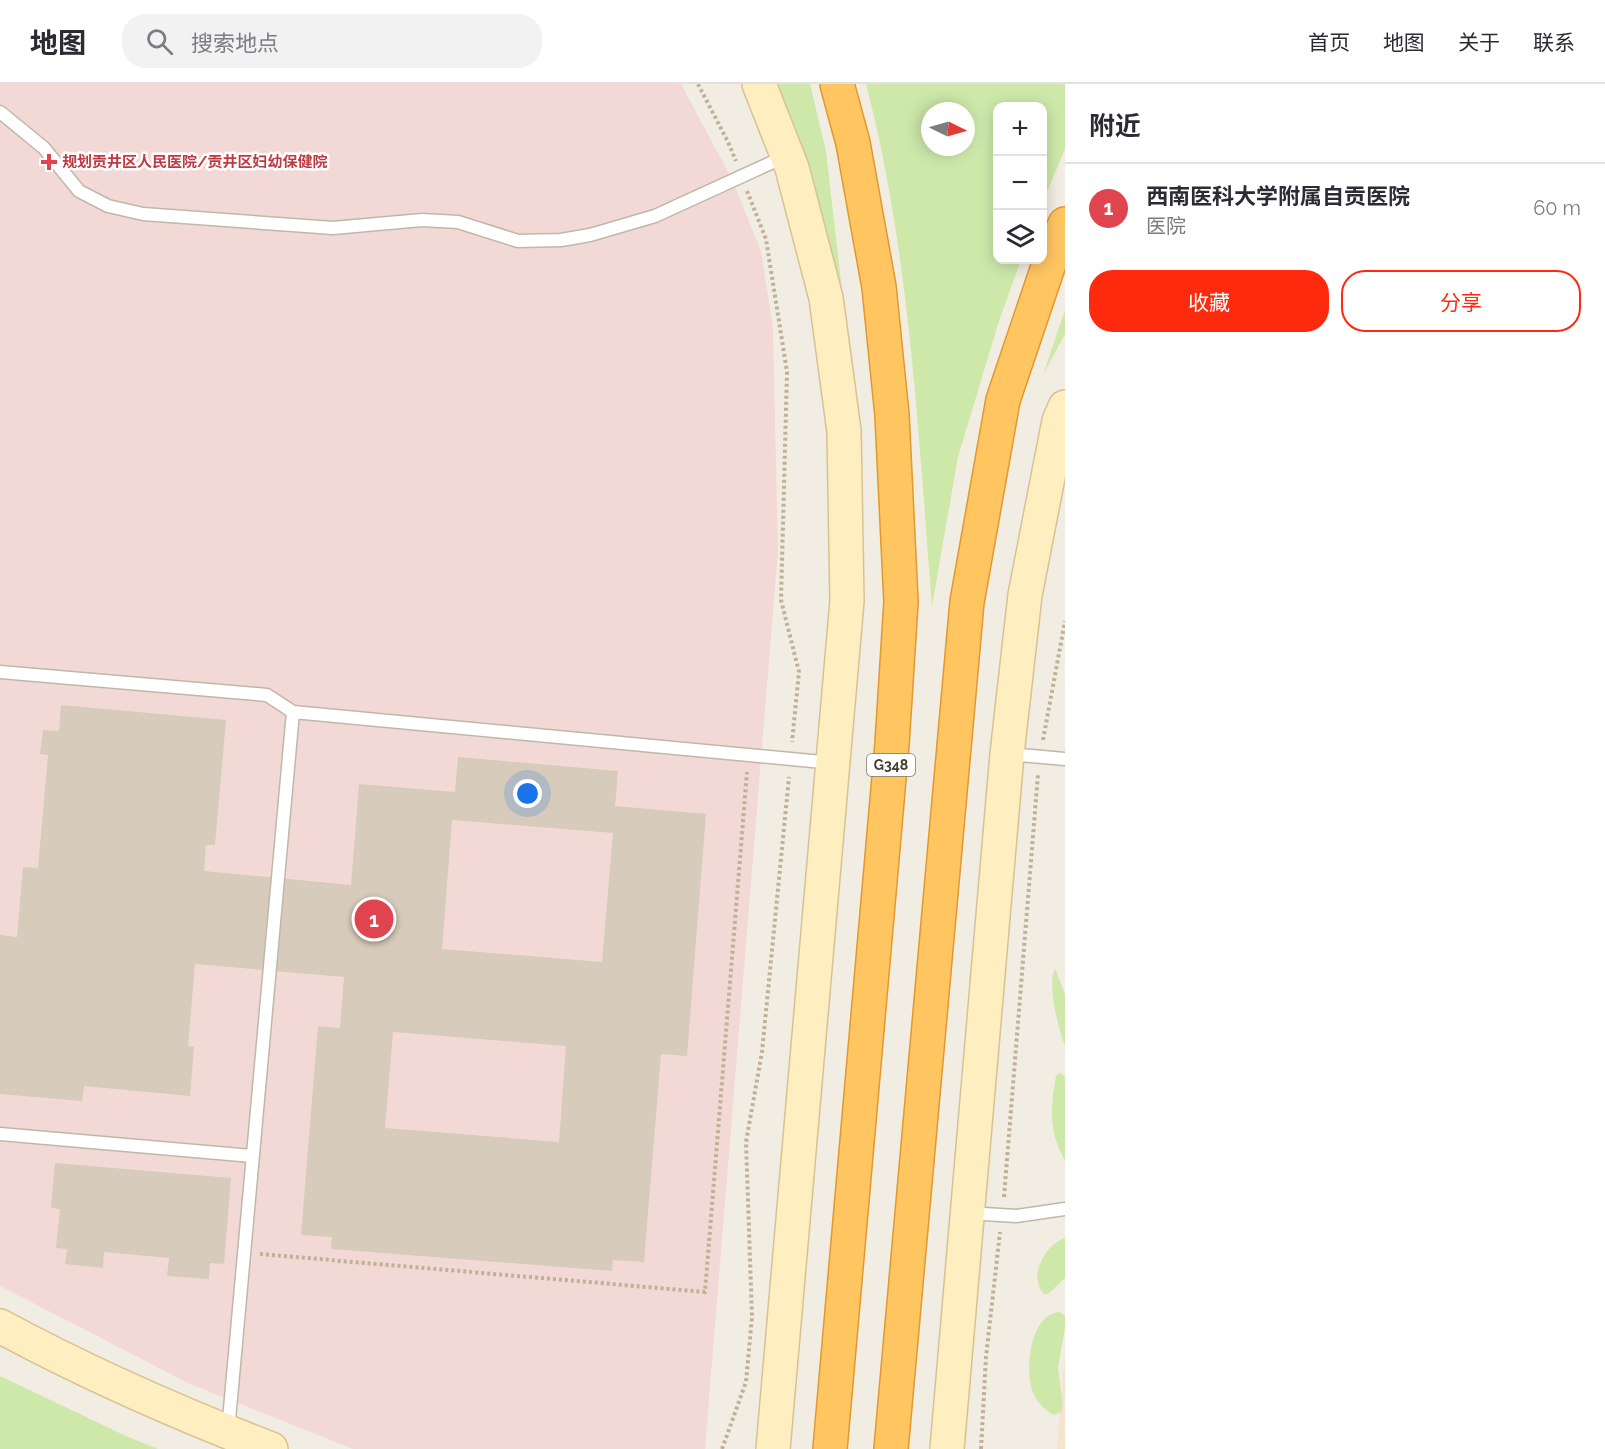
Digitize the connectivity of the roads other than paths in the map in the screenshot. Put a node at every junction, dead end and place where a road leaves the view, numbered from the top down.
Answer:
1 (759, 84) edge
2 (837, 84) edge
3 (0, 112) edge
4 (787, 155) junction
5 (1065, 224) edge
6 (1065, 407) edge
7 (0, 672) edge
8 (293, 712) junction
9 (1007, 754) junction
10 (1065, 759) edge
11 (834, 763) junction
12 (0, 1134) edge
13 (252, 1156) junction
14 (1065, 1209) edge
15 (967, 1213) junction
16 (0, 1326) edge
17 (228, 1432) junction
18 (271, 1449) edge
19 (773, 1449) edge
20 (830, 1449) edge
21 (891, 1449) edge
22 (947, 1449) edge

1 - 4 street
2 - 20 highway, G348
3 - 4 lane
4 - 11 street
5 - 21 highway
6 - 9 street
7 - 8 lane
8 - 11 lane
8 - 13 lane
9 - 10 lane
9 - 15 street
11 - 19 street
12 - 13 lane
13 - 17 lane
14 - 15 lane
15 - 22 street
16 - 17 street
17 - 18 street

